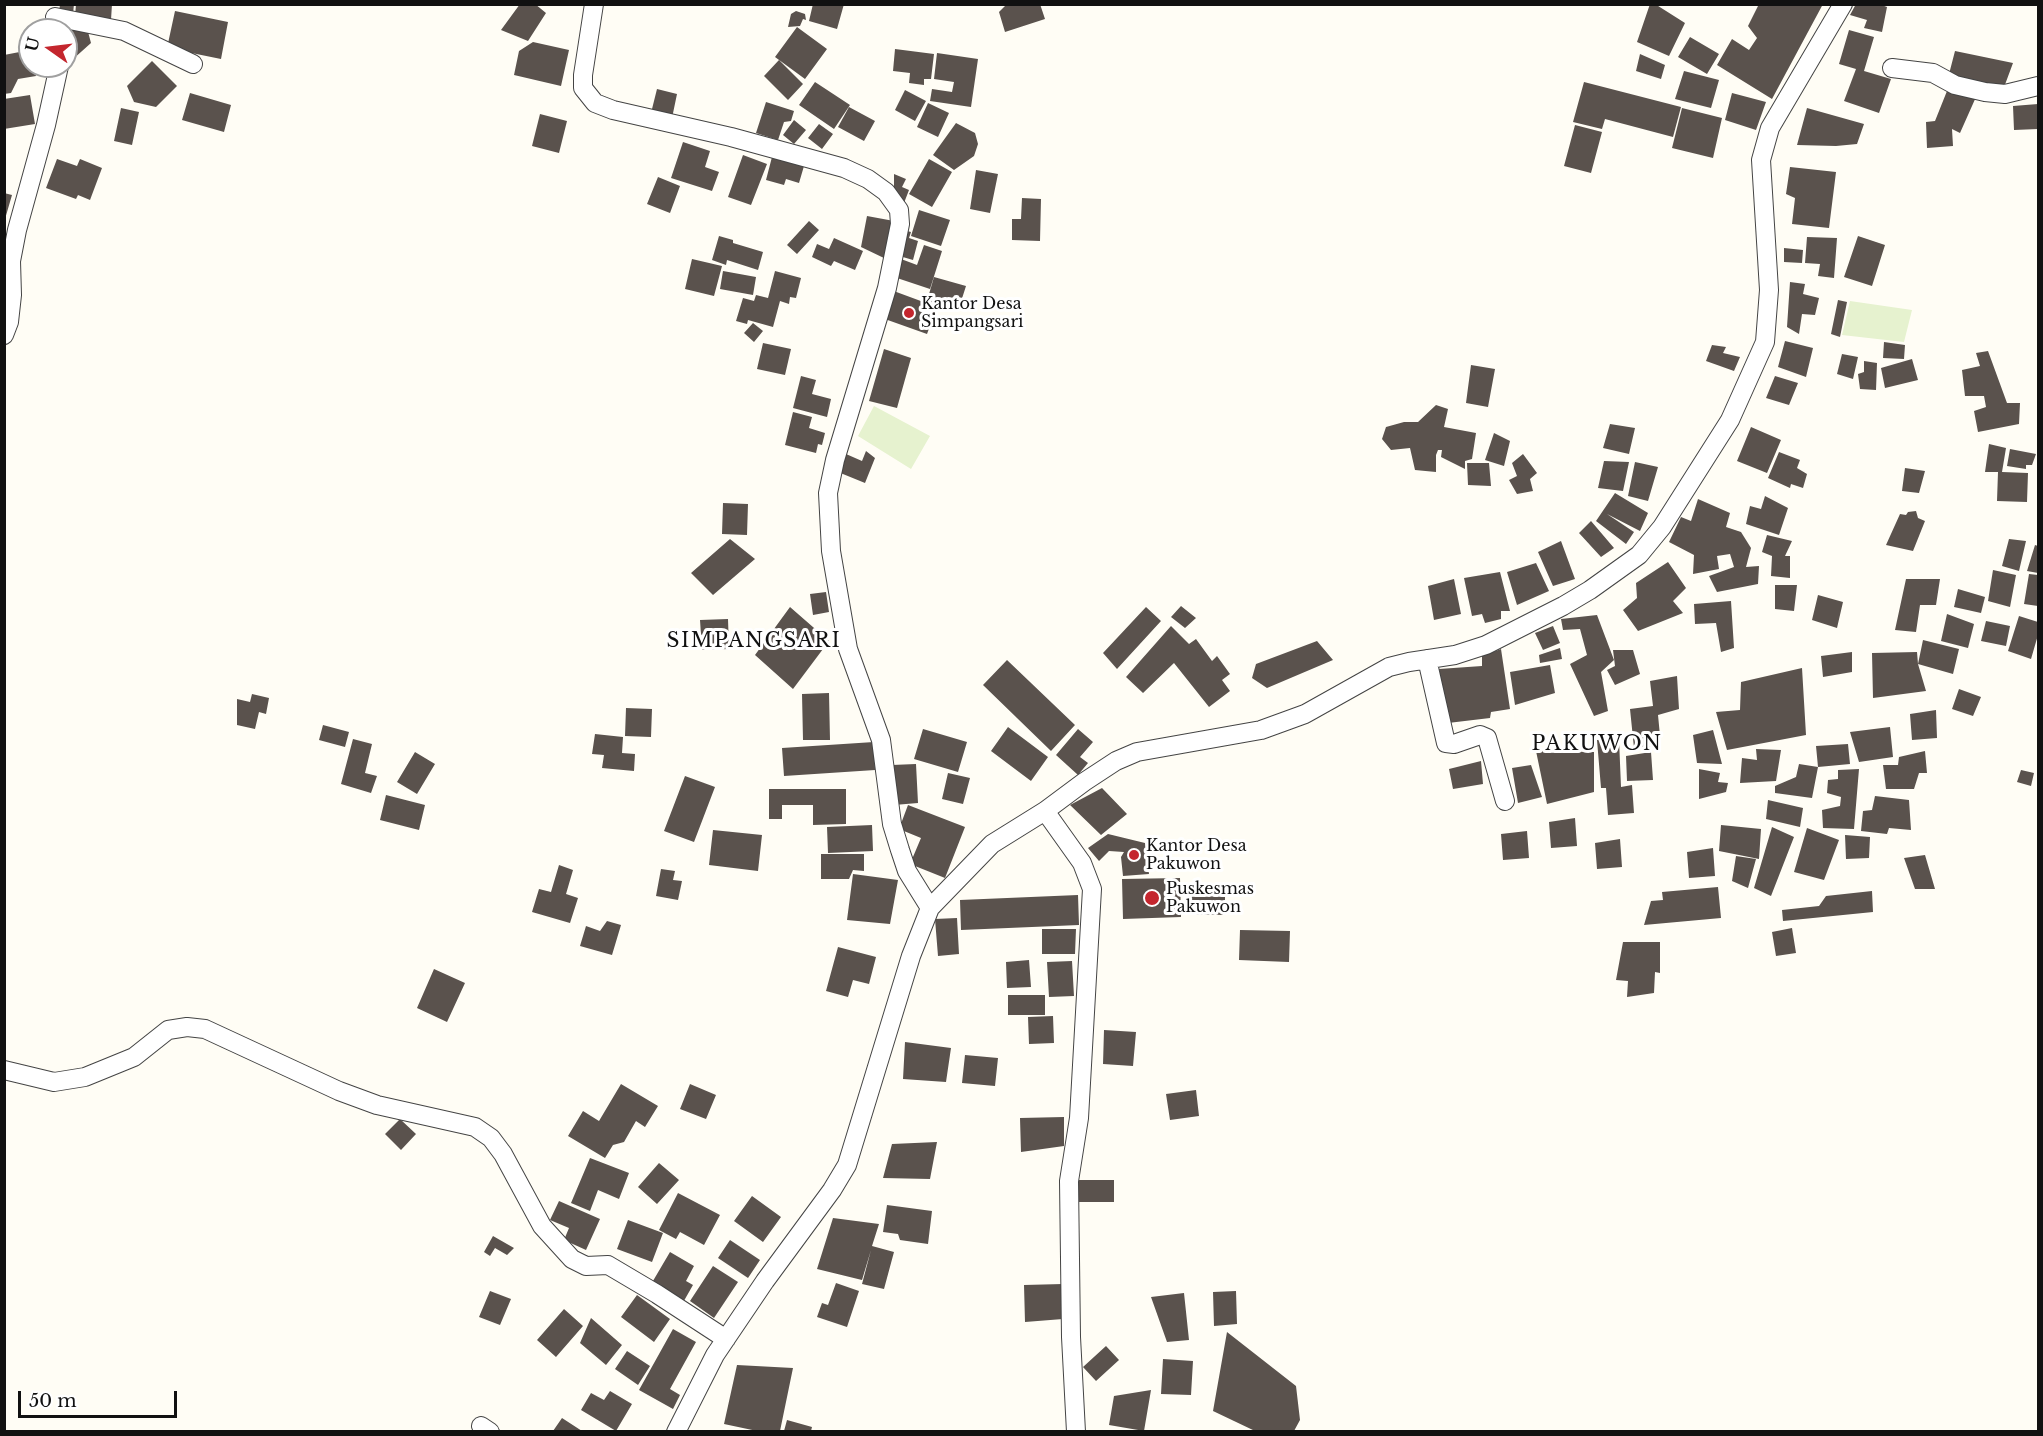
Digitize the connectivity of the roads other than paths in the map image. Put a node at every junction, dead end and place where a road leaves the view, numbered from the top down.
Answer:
1 (594, 4) edge
2 (1842, 4) edge
3 (55, 17) edge
4 (194, 64) dead end
5 (1892, 68) dead end
6 (56, 78) edge
7 (2038, 86) edge
8 (4, 335) edge
9 (1427, 659) junction
10 (1505, 801) dead end
11 (1045, 811) junction
12 (930, 908) junction
13 (4, 1070) edge
14 (726, 1339) junction
15 (676, 1431) edge
16 (1076, 1431) edge

1 - 12 street
2 - 9 street
3 - 4 street
5 - 7 street
6 - 8 street
9 - 10 street
9 - 11 street
11 - 12 street
11 - 16 street
12 - 14 street
13 - 14 street
14 - 15 street

